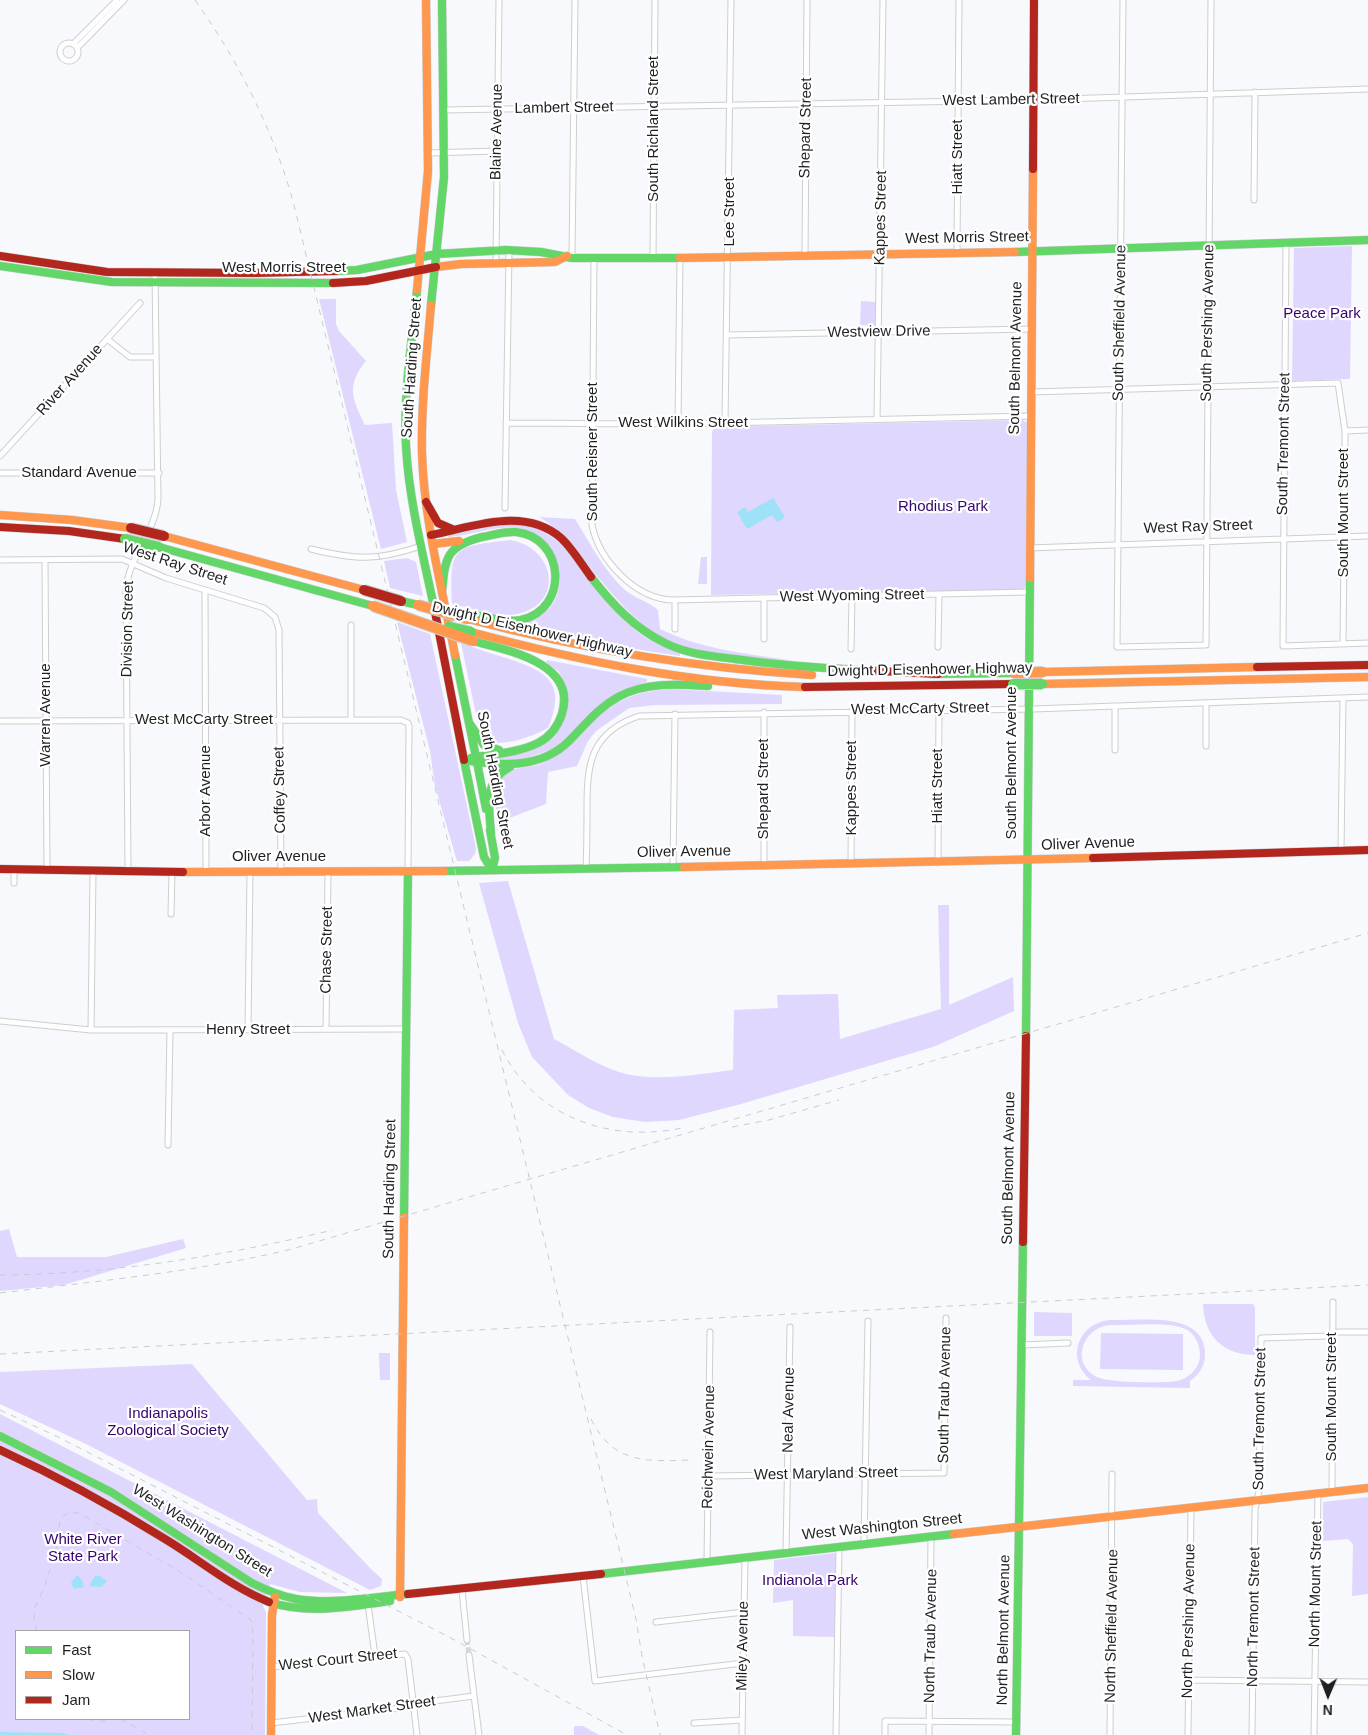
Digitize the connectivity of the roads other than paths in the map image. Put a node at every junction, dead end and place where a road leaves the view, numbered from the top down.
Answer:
1 (116, 0) edge
2 (124, 0) edge
3 (426, 0) edge
4 (442, 0) edge
5 (499, 0) edge
6 (575, 0) edge
7 (655, 0) edge
8 (731, 0) edge
9 (807, 0) edge
10 (883, 0) edge
11 (959, 0) edge
12 (1034, 0) edge
13 (1123, 0) edge
14 (1211, 0) edge
15 (1368, 88) edge
16 (1255, 92) junction
17 (1210, 94) junction
18 (1122, 97) junction
19 (1033, 100) junction
20 (958, 101) junction
21 (882, 103) junction
22 (806, 104) junction
23 (730, 105) junction
24 (654, 107) junction
25 (574, 108) junction
26 (498, 109) junction
27 (444, 110) junction
28 (497, 151) junction
29 (429, 153) junction
30 (444, 154) junction
31 (1254, 200) dead end
32 (1368, 240) edge
33 (1286, 243) junction
34 (1209, 245) junction
35 (1120, 249) junction
36 (496, 251) junction
37 (1032, 251) junction
38 (508, 252) junction
39 (957, 253) junction
40 (437, 254) junction
41 (880, 255) junction
42 (0, 256) edge
43 (805, 256) junction
44 (421, 257) junction
45 (570, 257) junction
46 (729, 257) junction
47 (594, 258) junction
48 (680, 258) junction
49 (653, 259) junction
50 (42, 262) junction
51 (508, 263) junction
52 (0, 264) edge
53 (496, 264) junction
54 (436, 268) junction
55 (419, 270) junction
56 (96, 271) junction
57 (50, 273) junction
58 (155, 278) junction
59 (140, 303) dead end
60 (1031, 329) junction
61 (879, 332) junction
62 (727, 335) junction
63 (107, 339) junction
64 (156, 357) junction
65 (1285, 384) junction
66 (1208, 387) junction
67 (1119, 390) junction
68 (1031, 392) junction
69 (1030, 416) junction
70 (877, 419) junction
71 (506, 423) junction
72 (592, 423) junction
73 (725, 423) junction
74 (678, 424) junction
75 (1368, 430) edge
76 (1344, 431) junction
77 (0, 456) edge
78 (0, 473) edge
79 (159, 473) junction
80 (426, 502) junction
81 (505, 508) dead end
82 (0, 514) edge
83 (0, 527) edge
84 (458, 529) junction
85 (1368, 536) edge
86 (1345, 537) junction
87 (432, 539) junction
88 (1283, 539) junction
89 (466, 540) junction
90 (1206, 542) junction
91 (1118, 545) junction
92 (421, 546) junction
93 (1029, 548) junction
94 (311, 549) dead end
95 (0, 560) edge
96 (45, 560) junction
97 (132, 563) junction
98 (205, 590) junction
99 (442, 592) junction
100 (1029, 592) junction
101 (939, 594) junction
102 (852, 596) junction
103 (764, 598) junction
104 (675, 600) junction
105 (468, 616) junction
106 (276, 618) joint
107 (351, 625) dead end
108 (675, 630) dead end
109 (472, 637) junction
110 (764, 639) dead end
111 (1368, 643) edge
112 (1343, 644) junction
113 (938, 647) dead end
114 (1117, 647) joint
115 (851, 649) dead end
116 (1368, 665) edge
117 (938, 674) junction
118 (1368, 677) edge
119 (814, 687) junction
120 (1368, 697) edge
121 (1342, 698) junction
122 (1206, 703) junction
123 (1115, 706) junction
124 (1027, 708) junction
125 (939, 709) junction
126 (852, 711) junction
127 (764, 712) junction
128 (675, 714) junction
129 (280, 719) junction
130 (352, 719) junction
131 (127, 720) junction
132 (206, 720) junction
133 (0, 721) edge
134 (46, 721) junction
135 (408, 722) joint
136 (470, 724) junction
137 (1206, 746) dead end
138 (505, 750) junction
139 (1115, 750) dead end
140 (464, 760) junction
141 (476, 760) junction
142 (516, 764) junction
143 (491, 833) junction
144 (1368, 850) edge
145 (1341, 851) junction
146 (1027, 861) junction
147 (938, 863) junction
148 (851, 864) junction
149 (764, 866) junction
150 (674, 868) junction
151 (0, 869) edge
152 (586, 869) junction
153 (14, 870) junction
154 (492, 870) junction
155 (46, 871) junction
156 (408, 871) junction
157 (93, 872) junction
158 (128, 872) junction
159 (172, 872) junction
160 (206, 872) junction
161 (250, 872) junction
162 (281, 872) junction
163 (328, 872) junction
164 (14, 883) dead end
165 (171, 914) dead end
166 (0, 1021) edge
167 (326, 1029) junction
168 (406, 1029) junction
169 (91, 1030) junction
170 (170, 1030) junction
171 (248, 1030) junction
172 (168, 1145) dead end
173 (1333, 1302) dead end
174 (946, 1318) dead end
175 (868, 1321) dead end
176 (790, 1327) dead end
177 (710, 1332) dead end
178 (1368, 1332) edge
179 (1333, 1335) junction
180 (1068, 1344) dead end
181 (1022, 1345) junction
182 (0, 1436) edge
183 (0, 1450) edge
184 (944, 1473) joint
185 (866, 1474) junction
186 (1112, 1474) dead end
187 (788, 1475) junction
188 (708, 1476) junction
189 (1368, 1488) edge
190 (1332, 1492) junction
191 (1318, 1494) junction
192 (1257, 1500) junction
193 (1191, 1507) junction
194 (1113, 1516) junction
195 (1021, 1526) junction
196 (931, 1537) junction
197 (864, 1544) junction
198 (839, 1547) junction
199 (786, 1553) junction
200 (744, 1558) junction
201 (707, 1562) junction
202 (583, 1576) junction
203 (462, 1590) junction
204 (400, 1596) junction
205 (275, 1599) junction
206 (368, 1604) junction
207 (744, 1612) junction
208 (656, 1622) dead end
209 (467, 1640) tunnel mouth
210 (469, 1655) tunnel mouth
211 (375, 1656) junction
212 (743, 1663) junction
213 (271, 1667) junction
214 (1188, 1680) junction
215 (1253, 1680) junction
216 (1315, 1681) junction
217 (1368, 1682) edge
218 (474, 1696) junction
219 (414, 1705) junction
220 (742, 1720) junction
221 (694, 1722) dead end
222 (929, 1722) junction
223 (1017, 1722) junction
224 (271, 1723) junction
225 (271, 1735) edge
226 (417, 1735) edge
227 (479, 1735) edge
228 (742, 1735) edge
229 (836, 1735) edge
230 (885, 1735) edge
231 (929, 1735) edge
232 (1016, 1735) edge
233 (1110, 1735) edge
234 (1188, 1735) edge
235 (1252, 1735) edge
236 (1314, 1735) edge

1 - 2 street
3 - 29 main road, South Harding Street
4 - 27 main road, South Harding Street
5 - 26 street, Blaine Avenue
6 - 25 street
7 - 24 street, South Richland Street
8 - 23 street, Lee Street
9 - 22 street, Shepard Street
10 - 21 street, Kappes Street
11 - 20 street, Hiatt Street
12 - 19 main road, South Belmont Avenue
13 - 18 street, South Sheffield Avenue
14 - 17 street, South Pershing Avenue
15 - 16 street, West Lambert Street
16 - 17 street, West Lambert Street
16 - 31 street
17 - 18 street, West Lambert Street
17 - 34 street, South Pershing Avenue
18 - 19 street, West Lambert Street
18 - 35 street, South Sheffield Avenue
19 - 20 street, West Lambert Street
19 - 37 main road, South Belmont Avenue
20 - 21 street, West Lambert Street
20 - 39 street, Hiatt Street
21 - 22 street, West Lambert Street
21 - 41 street, Kappes Street
22 - 23 street, West Lambert Street
22 - 43 street, Shepard Street
23 - 24 street, West Lambert Street
23 - 46 street, Lee Street
24 - 25 street, Lambert Street
24 - 49 street, South Richland Street
25 - 26 street, Lambert Street
25 - 45 street
26 - 27 street, Lambert Street
26 - 28 street, Blaine Avenue
27 - 30 main road, South Harding Street
28 - 30 street
28 - 36 street, Blaine Avenue
29 - 30 street
29 - 44 main road, South Harding Street
30 - 40 main road, South Harding Street
32 - 33 main road, West Morris Street
33 - 34 main road, West Morris Street
33 - 65 street, South Tremont Street
34 - 35 main road, West Morris Street
34 - 66 street, South Pershing Avenue
35 - 37 main road, West Morris Street
35 - 67 street, South Sheffield Avenue
36 - 38 main road, West Morris Street
36 - 40 main road, West Morris Street
36 - 53 street, Blaine Avenue
37 - 39 main road, West Morris Street
37 - 60 main road, South Belmont Avenue
38 - 45 main road, West Morris Street
38 - 51 street
39 - 41 main road, West Morris Street
40 - 44 main road, West Morris Street
40 - 54 main road, South Harding Street
41 - 43 main road, West Morris Street
41 - 61 street, Kappes Street
42 - 50 main road, West Morris Street
43 - 46 main road, West Morris Street
44 - 55 main road, South Harding Street
44 - 58 main road, West Morris Street
45 - 47 main road, West Morris Street
45 - 51 main road, West Morris Street
46 - 48 main road, West Morris Street
46 - 62 street, Lee Street
47 - 49 main road, West Morris Street
47 - 72 street, South Reisner Street
48 - 49 main road, West Morris Street
48 - 74 street
50 - 52 main road
50 - 56 main road, West Morris Street
51 - 53 main road, West Morris Street
51 - 71 street
52 - 57 main road, West Morris Street
53 - 54 main road, West Morris Street
54 - 55 main road, West Morris Street
54 - 80 main road, South Harding Street
55 - 58 main road, West Morris Street
55 - 92 main road, South Harding Street
56 - 57 main road
56 - 58 main road, West Morris Street
57 - 58 main road, West Morris Street
58 - 64 street, Division Street
59 - 63 street, River Avenue
60 - 61 street, Westview Drive
60 - 68 main road, South Belmont Avenue
61 - 62 street, Westview Drive
61 - 70 street, Kappes Street
62 - 73 street, Lee Street
63 - 64 street
63 - 77 street, River Avenue
64 - 79 street, Division Street
65 - 66 street
65 - 76 street, South Mount Street
65 - 88 street, South Tremont Street
66 - 67 street
66 - 90 street, South Pershing Avenue
67 - 68 street
67 - 91 street, South Sheffield Avenue
68 - 69 main road, South Belmont Avenue
69 - 70 street
69 - 93 main road, South Belmont Avenue
70 - 73 street, West Wilkins Street
71 - 72 street, West Wilkins Street
71 - 81 street
72 - 74 street, West Wilkins Street
72 - 104 street, South Reisner Street
73 - 74 street, West Wilkins Street
75 - 76 street
76 - 86 street, South Mount Street
78 - 79 street, Standard Avenue
79 - 97 street, Division Street
80 - 84 main road
80 - 87 main road, South Harding Street
82 - 105 main road, Dwight D Eisenhower Highway, bridge
83 - 109 main road, Dwight D Eisenhower Highway, bridge
84 - 87 main road
84 - 117 main road
85 - 86 street, West Ray Street
86 - 88 street, West Ray Street
86 - 112 street, South Mount Street
87 - 89 main road
87 - 92 main road
87 - 99 main road, South Harding Street
88 - 90 street, West Ray Street
88 - 112 street, South Tremont Street
89 - 99 main road
89 - 105 main road
90 - 91 street, West Ray Street
90 - 114 street, South Pershing Avenue
91 - 93 street, West Ray Street
91 - 114 street, South Sheffield Avenue
92 - 94 street
92 - 140 main road, South Harding Street
93 - 100 main road, South Belmont Avenue
95 - 96 street, West Ray Street
96 - 97 street, West Ray Street
96 - 134 street, Warren Avenue
97 - 98 street, West Ray Street
97 - 131 street, Division Street
98 - 106 street, West Ray Street
98 - 132 street, Arbor Avenue
99 - 136 main road, South Harding Street
100 - 101 street, West Wyoming Street
100 - 124 main road, South Belmont Avenue
101 - 102 street, West Wyoming Street
101 - 113 street
102 - 103 street, West Wyoming Street
102 - 115 street
103 - 104 street, West Wyoming Street
103 - 110 street
104 - 108 street
105 - 117 main road, Dwight D Eisenhower Highway
106 - 129 street, Coffey Street
107 - 130 street
109 - 119 main road, Dwight D Eisenhower Highway
109 - 138 main road
111 - 112 street
116 - 117 main road, Dwight D Eisenhower Highway, bridge
118 - 119 main road, Dwight D Eisenhower Highway, bridge
119 - 142 main road
120 - 121 street, West McCarty Street
121 - 122 street, West McCarty Street
121 - 145 street
122 - 123 street, West McCarty Street
122 - 137 street
123 - 124 street, West McCarty Street
123 - 139 street
124 - 125 street, West McCarty Street
124 - 146 main road, South Belmont Avenue
125 - 126 street, West McCarty Street
125 - 147 street, Hiatt Street
126 - 127 street, West McCarty Street
126 - 148 street, Kappes Street
127 - 128 street, West McCarty Street
127 - 149 street, Shepard Street
128 - 150 street
128 - 152 street, West McCarty Street
129 - 130 street, West McCarty Street
129 - 132 street, West McCarty Street
129 - 162 street, Coffey Street
130 - 135 street, West McCarty Street
131 - 132 street, West McCarty Street
131 - 134 street, West McCarty Street
131 - 158 street, Division Street
132 - 160 street, Arbor Avenue
133 - 134 street, West McCarty Street
134 - 155 street, Warren Avenue
135 - 156 street, South Harding Street
136 - 138 main road
136 - 141 main road, South Harding Street
138 - 141 main road
140 - 141 main road
140 - 154 main road, South Harding Street
141 - 142 main road
141 - 143 main road, South Harding Street
142 - 143 main road
143 - 154 main road, South Harding Street
144 - 145 main road, Oliver Avenue
145 - 146 main road, Oliver Avenue
146 - 147 main road, Oliver Avenue
146 - 181 main road, South Belmont Avenue
147 - 148 main road, Oliver Avenue
148 - 149 main road, Oliver Avenue
149 - 150 main road, Oliver Avenue
150 - 152 main road, Oliver Avenue
151 - 153 main road, Oliver Avenue
152 - 154 main road, Oliver Avenue
153 - 155 main road, Oliver Avenue
153 - 164 street
154 - 156 main road, Oliver Avenue
155 - 157 main road, Oliver Avenue
156 - 163 main road, Oliver Avenue
156 - 168 main road, South Harding Street
157 - 158 main road, Oliver Avenue
157 - 169 street
158 - 159 main road, Oliver Avenue
159 - 160 main road, Oliver Avenue
159 - 165 street
160 - 161 main road, Oliver Avenue
161 - 162 main road, Oliver Avenue
161 - 171 street
162 - 163 main road, Oliver Avenue
163 - 167 street, Chase Street
166 - 169 street, Henry Street
167 - 168 street, Henry Street
167 - 171 street, Henry Street
168 - 204 main road, South Harding Street
169 - 170 street, Henry Street
170 - 171 street, Henry Street
170 - 172 street
173 - 179 street, South Mount Street
174 - 184 street, South Traub Avenue
175 - 185 street
176 - 187 street, Neal Avenue
177 - 188 street, Reichwein Avenue
178 - 179 street
179 - 190 street, South Mount Street
179 - 192 street, South Tremont Street
180 - 181 street
181 - 195 main road, South Belmont Avenue
182 - 205 main road, West Washington Street
183 - 205 main road, West Washington Street
184 - 185 street, West Maryland Street
185 - 187 street, West Maryland Street
185 - 197 street
186 - 194 street
187 - 188 street, West Maryland Street
187 - 199 street, Neal Avenue
188 - 201 street, Reichwein Avenue
189 - 190 main road, West Washington Street
190 - 191 main road, West Washington Street
191 - 192 main road, West Washington Street
191 - 216 street, North Mount Street
192 - 193 main road, West Washington Street
192 - 215 street, North Tremont Street
193 - 194 main road, West Washington Street
193 - 214 street, North Pershing Avenue
194 - 195 main road, West Washington Street
194 - 233 street, North Sheffield Avenue
195 - 196 main road, West Washington Street
195 - 223 main road, North Belmont Avenue
196 - 197 main road, West Washington Street
196 - 222 street, North Traub Avenue
197 - 198 main road, West Washington Street
198 - 199 main road, West Washington Street
198 - 229 street
199 - 200 main road, West Washington Street
200 - 201 main road, West Washington Street
200 - 207 street, Miley Avenue
201 - 202 main road, West Washington Street
202 - 203 main road, West Washington Street
202 - 212 street
203 - 204 main road, West Washington Street
203 - 209 street
204 - 205 main road, West Washington Street
204 - 206 main road, West Washington Street
205 - 206 main road, West Washington Street
205 - 213 main road
206 - 211 street
207 - 208 street
207 - 212 street, Miley Avenue
210 - 218 street
211 - 213 street, West Court Street
211 - 219 street, West Court Street
212 - 220 street, Miley Avenue
213 - 224 main road
214 - 215 street
214 - 234 street, North Pershing Avenue
215 - 216 street
215 - 235 street, North Tremont Street
216 - 217 street
216 - 236 street, North Mount Street
218 - 219 street, West Market Street
218 - 227 street
219 - 224 street, West Market Street
219 - 226 street
220 - 221 street
220 - 228 street, Miley Avenue
222 - 223 street
222 - 230 street
222 - 231 street, North Traub Avenue
223 - 232 main road, North Belmont Avenue
224 - 225 main road

